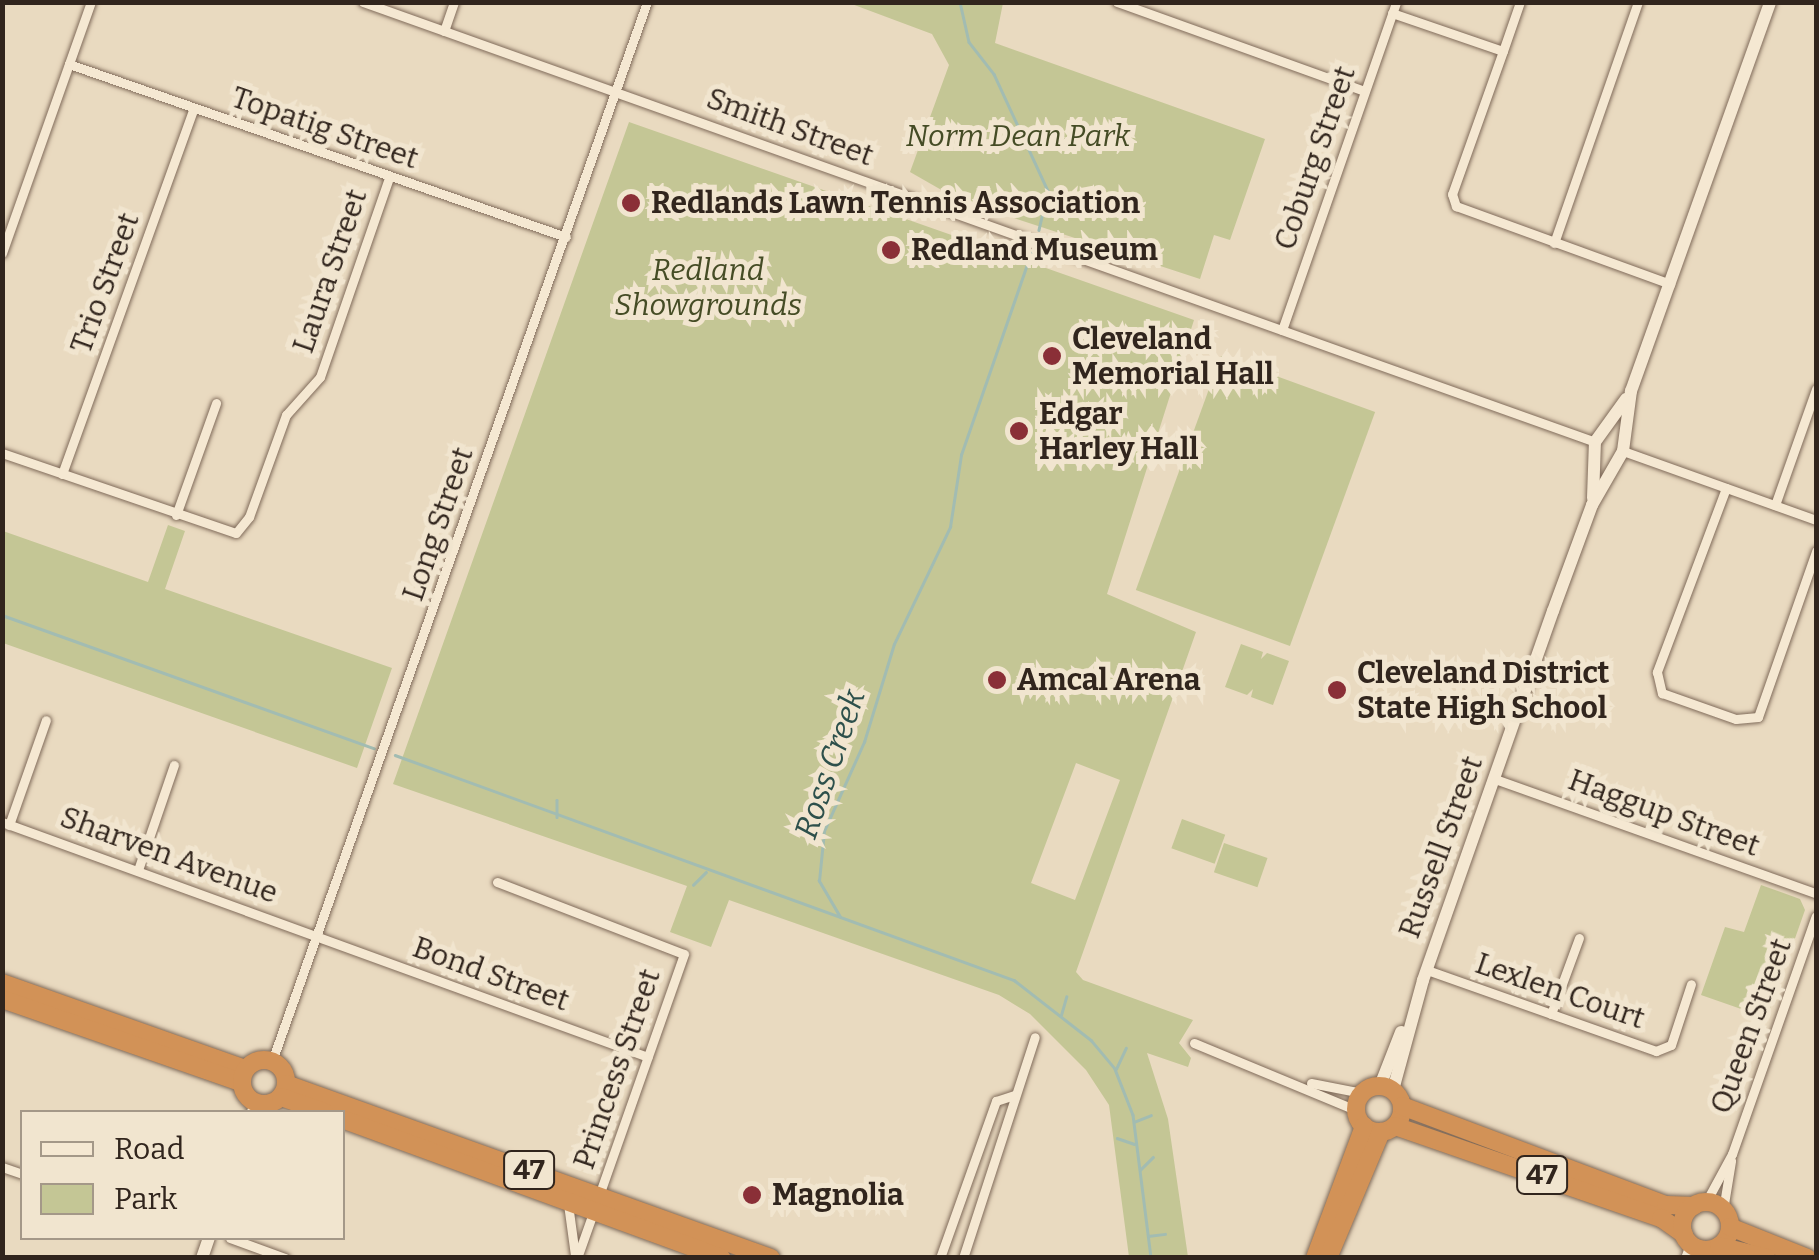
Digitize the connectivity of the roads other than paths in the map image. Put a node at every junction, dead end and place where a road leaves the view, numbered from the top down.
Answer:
1 (91, 2) edge
2 (364, 2) edge
3 (454, 2) edge
4 (647, 2) edge
5 (1117, 2) edge
6 (1520, 2) edge
7 (1638, 2) edge
8 (1770, 2) edge
9 (1394, 8) edge
10 (444, 31) junction
11 (1503, 51) junction
12 (69, 64) junction
13 (1364, 91) junction
14 (616, 92) junction
15 (194, 108) junction
16 (389, 178) junction
17 (566, 237) junction
18 (1554, 243) junction
19 (2, 253) edge
20 (1670, 284) junction
21 (1282, 330) junction
22 (1816, 389) edge
23 (1632, 391) junction
24 (216, 403) dead end
25 (1599, 443) junction
26 (1620, 451) junction
27 (2, 453) edge
28 (62, 474) junction
29 (1726, 488) junction
30 (1775, 505) junction
31 (1592, 506) junction
32 (176, 515) junction
33 (1816, 520) edge
34 (1816, 552) edge
35 (46, 720) dead end
36 (174, 765) dead end
37 (1494, 780) junction
38 (6, 823) edge
39 (138, 870) junction
40 (497, 882) dead end
41 (1816, 894) edge
42 (1816, 916) edge
43 (318, 936) junction
44 (1579, 938) dead end
45 (1425, 975) junction
46 (2, 984) edge
47 (1692, 984) dead end
48 (2, 999) edge
49 (1552, 1014) junction
50 (1035, 1038) dead end
51 (1194, 1042) dead end
52 (648, 1057) junction
53 (272, 1061) junction
54 (243, 1076) junction
55 (1298, 1081) junction
56 (284, 1090) junction
57 (1015, 1096) junction
58 (255, 1108) edge
59 (1379, 1109) junction
60 (320, 1110) edge
61 (339, 1110) edge
62 (345, 1112) edge
63 (345, 1120) edge
64 (1732, 1154) junction
65 (972, 1158) junction
66 (995, 1167) junction
67 (568, 1204) junction
68 (596, 1204) junction
69 (1713, 1211) junction
70 (236, 1240) edge
71 (1686, 1245) edge
72 (1712, 1251) edge
73 (285, 1258) edge
74 (576, 1258) edge
75 (720, 1258) edge
76 (771, 1258) edge
77 (940, 1258) edge
78 (964, 1258) edge
79 (1315, 1258) edge
80 (1328, 1258) edge
81 (1766, 1258) edge
82 (1807, 1258) edge

1 - 12 street
2 - 10 street, Smith Street
3 - 10 street
4 - 14 street, Long Street
5 - 13 street
6 - 11 street
7 - 18 street
8 - 20 main road, Russell Street
9 - 11 street
9 - 13 street, Coburg Street
10 - 14 street, Smith Street
11 - 18 street
12 - 15 street, Topatig Street
12 - 19 street
13 - 21 street, Coburg Street
14 - 17 street, Long Street
14 - 21 street, Smith Street
15 - 16 street, Topatig Street
15 - 28 street, Trio Street
16 - 17 street, Topatig Street
16 - 32 street, Laura Street
17 - 43 street, Long Street
18 - 20 street
20 - 23 main road, Russell Street
21 - 25 street, Smith Street
22 - 30 street
23 - 25 main road, Russell Street
23 - 26 main road, Russell Street
24 - 32 street
25 - 26 main road
25 - 26 main road
25 - 31 main road, Russell Street
26 - 29 street
26 - 31 main road, Russell Street
27 - 28 street, Laura Street
28 - 32 street, Laura Street
29 - 30 street
29 - 34 street
30 - 33 street
31 - 37 main road, Russell Street
35 - 38 street
36 - 39 street
37 - 41 street, Haggup Street
37 - 45 main road, Russell Street
38 - 39 street, Sharven Avenue
39 - 43 street, Sharven Avenue
40 - 52 street, Princess Street
42 - 64 street, Queen Street
43 - 52 street, Bond Street
43 - 53 street, Long Street
44 - 49 street
45 - 49 street, Lexlen Court
45 - 59 main road, Russell Street
46 - 54 highway
47 - 49 street, Lexlen Court
48 - 54 highway
50 - 57 street
51 - 55 street
52 - 68 street, Princess Street
53 - 54 highway
53 - 56 highway
54 - 58 highway
55 - 59 street
55 - 59 street
56 - 58 highway
56 - 60 highway
56 - 61 highway, 47
57 - 65 street
57 - 66 street
59 - 69 highway, 47
59 - 71 highway, 47
59 - 79 highway, Russell Street
59 - 80 highway, Russell Street
62 - 68 highway, 47
63 - 67 highway, 47
64 - 69 street, Queen Street
64 - 69 street, Queen Street
65 - 66 street
65 - 77 street
66 - 78 street
67 - 68 highway, 47
67 - 74 street
68 - 74 street, Princess Street
68 - 75 highway, 47
68 - 76 highway, 47
69 - 71 highway
69 - 72 highway
69 - 82 highway, 47
70 - 73 street
71 - 72 highway, 47
72 - 81 highway, 47

